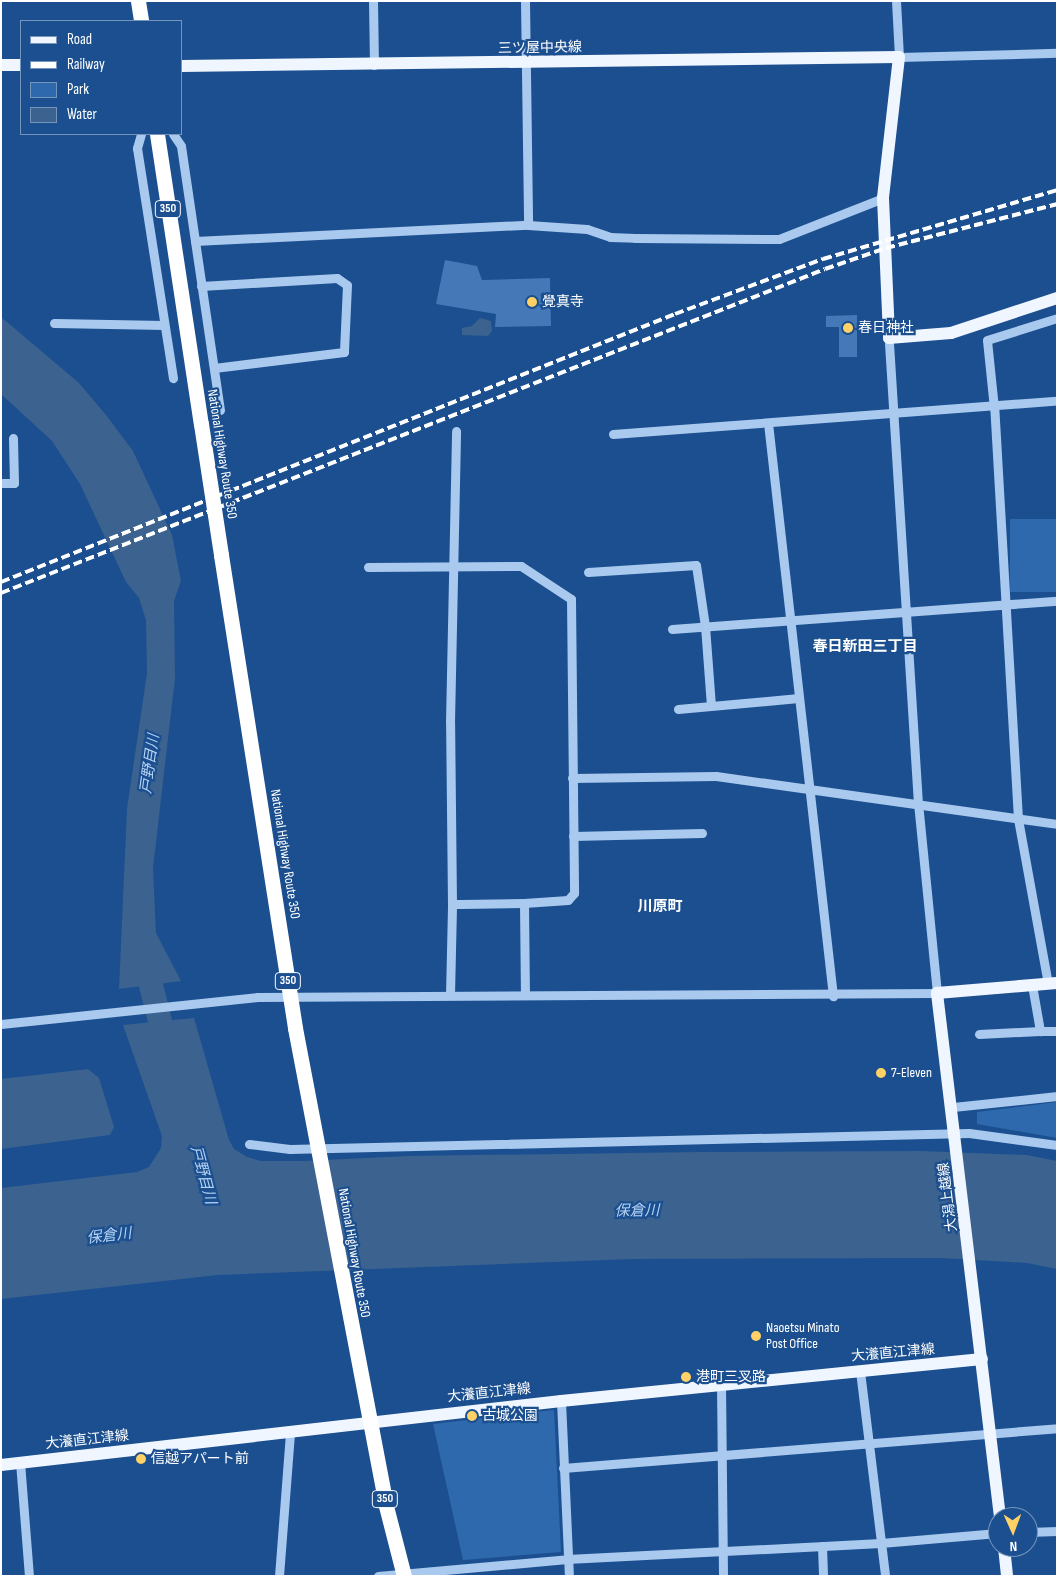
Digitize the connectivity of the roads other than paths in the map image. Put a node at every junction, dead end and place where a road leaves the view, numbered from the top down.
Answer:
1 (138, 1) edge
2 (372, 1) edge
3 (525, 1) edge
4 (896, 1) edge
5 (141, 20) edge
6 (1057, 53) edge
7 (899, 57) junction
8 (526, 63) junction
9 (1, 65) edge
10 (20, 65) edge
11 (374, 65) junction
12 (182, 66) edge
13 (141, 135) edge
14 (157, 135) edge
15 (174, 135) edge
16 (883, 198) junction
17 (528, 225) junction
18 (195, 241) junction
19 (202, 286) junction
20 (1057, 298) edge
21 (1057, 318) edge
22 (54, 323) dead end
23 (164, 325) junction
24 (889, 338) junction
25 (214, 368) junction
26 (173, 378) dead end
27 (1057, 400) edge
28 (994, 408) junction
29 (220, 410) dead end
30 (892, 415) junction
31 (768, 423) junction
32 (456, 431) dead end
33 (613, 434) dead end
34 (14, 438) dead end
35 (1, 483) edge
36 (368, 566) dead end
37 (456, 566) junction
38 (588, 572) dead end
39 (1057, 601) edge
40 (1005, 604) junction
41 (904, 613) junction
42 (790, 621) junction
43 (705, 626) junction
44 (672, 629) dead end
45 (798, 698) junction
46 (711, 706) junction
47 (678, 709) dead end
48 (572, 778) junction
49 (808, 788) junction
50 (918, 804) junction
51 (1018, 819) junction
52 (1057, 824) edge
53 (702, 833) dead end
54 (573, 836) junction
55 (452, 904) junction
56 (524, 904) junction
57 (1053, 983) edge
58 (1032, 985) junction
59 (937, 993) junction
60 (525, 995) junction
61 (450, 996) junction
62 (833, 996) junction
63 (290, 997) junction
64 (1, 1024) edge
65 (1057, 1031) edge
66 (1040, 1032) junction
67 (979, 1034) dead end
68 (1057, 1096) edge
69 (953, 1107) junction
70 (956, 1140) junction
71 (249, 1144) dead end
72 (1057, 1145) edge
73 (319, 1152) junction
74 (982, 1360) junction
75 (860, 1371) junction
76 (721, 1384) junction
77 (561, 1401) junction
78 (370, 1421) junction
79 (1057, 1428) edge
80 (290, 1432) junction
81 (990, 1432) junction
82 (869, 1442) junction
83 (722, 1454) junction
84 (20, 1462) junction
85 (1, 1465) edge
86 (563, 1468) junction
87 (999, 1507) edge
88 (1057, 1531) edge
89 (1038, 1532) edge
90 (988, 1534) edge
91 (881, 1543) junction
92 (822, 1546) junction
93 (723, 1552) junction
94 (1005, 1557) edge
95 (566, 1559) junction
96 (404, 1575) edge
97 (29, 1576) edge
98 (279, 1576) edge
99 (378, 1576) edge
100 (569, 1576) edge
101 (723, 1576) edge
102 (824, 1576) edge
103 (885, 1576) edge
104 (1007, 1576) edge

1 - 5 highway
2 - 11 street
3 - 8 street
4 - 7 street
6 - 7 street
7 - 8 main road, 三ツ屋中央線
7 - 16 main road
8 - 11 main road, 三ツ屋中央線
8 - 17 street
9 - 10 main road
11 - 12 main road, 三ツ屋中央線
13 - 23 street
14 - 63 highway, National Highway Route 350 / 350, bridge
15 - 18 street
16 - 17 street
16 - 24 main road
17 - 18 street
18 - 19 street
19 - 25 street
19 - 25 street
20 - 24 main road
21 - 28 street
22 - 23 street
23 - 26 street
24 - 30 street
25 - 29 street
27 - 28 street
28 - 30 street
28 - 40 street
30 - 31 street
30 - 41 street
31 - 33 street
31 - 42 street
32 - 37 street
34 - 35 street
36 - 37 street
37 - 48 street
37 - 55 street
38 - 43 street
39 - 40 street
40 - 41 street
40 - 51 street
41 - 42 street
41 - 50 street
42 - 43 street
42 - 45 street
43 - 44 street
43 - 46 street
45 - 46 street
45 - 49 street
46 - 47 street
48 - 49 street
48 - 54 street
49 - 50 street
49 - 62 street
50 - 51 street
50 - 59 street
51 - 52 street
51 - 57 street
53 - 54 street
54 - 56 street
55 - 56 street
55 - 61 street
56 - 60 street
57 - 58 main road
58 - 59 main road
58 - 66 street
59 - 62 street
59 - 69 main road, 大潟上越線
60 - 61 street
60 - 62 street
61 - 63 street
63 - 64 street
63 - 73 highway, National Highway Route 350 / 350
65 - 66 street
66 - 67 street
68 - 69 street
69 - 70 main road, 大潟上越線
70 - 72 street
70 - 73 street
70 - 74 main road, 大潟上越線
71 - 73 street
73 - 78 highway, National Highway Route 350 / 350
74 - 75 main road, 大瀁直江津線
74 - 81 main road, 大潟上越線
75 - 76 main road, 大瀁直江津線
75 - 82 street
76 - 77 main road, 大瀁直江津線
76 - 83 street
77 - 78 main road, 大瀁直江津線
77 - 86 street
78 - 80 main road, 大瀁直江津線
78 - 96 highway, National Highway Route 350 / 350
79 - 81 street
80 - 84 main road, 大瀁直江津線
80 - 98 street
81 - 82 street
81 - 87 main road, 大潟上越線
82 - 83 street
82 - 91 street
83 - 86 street
83 - 93 street
84 - 85 main road, 大瀁直江津線
84 - 97 street
86 - 95 street
88 - 89 street
90 - 91 street
91 - 92 street
91 - 103 street
92 - 93 street
92 - 102 street
93 - 95 street
93 - 101 street
94 - 104 main road
95 - 96 street
95 - 100 street
96 - 99 street

